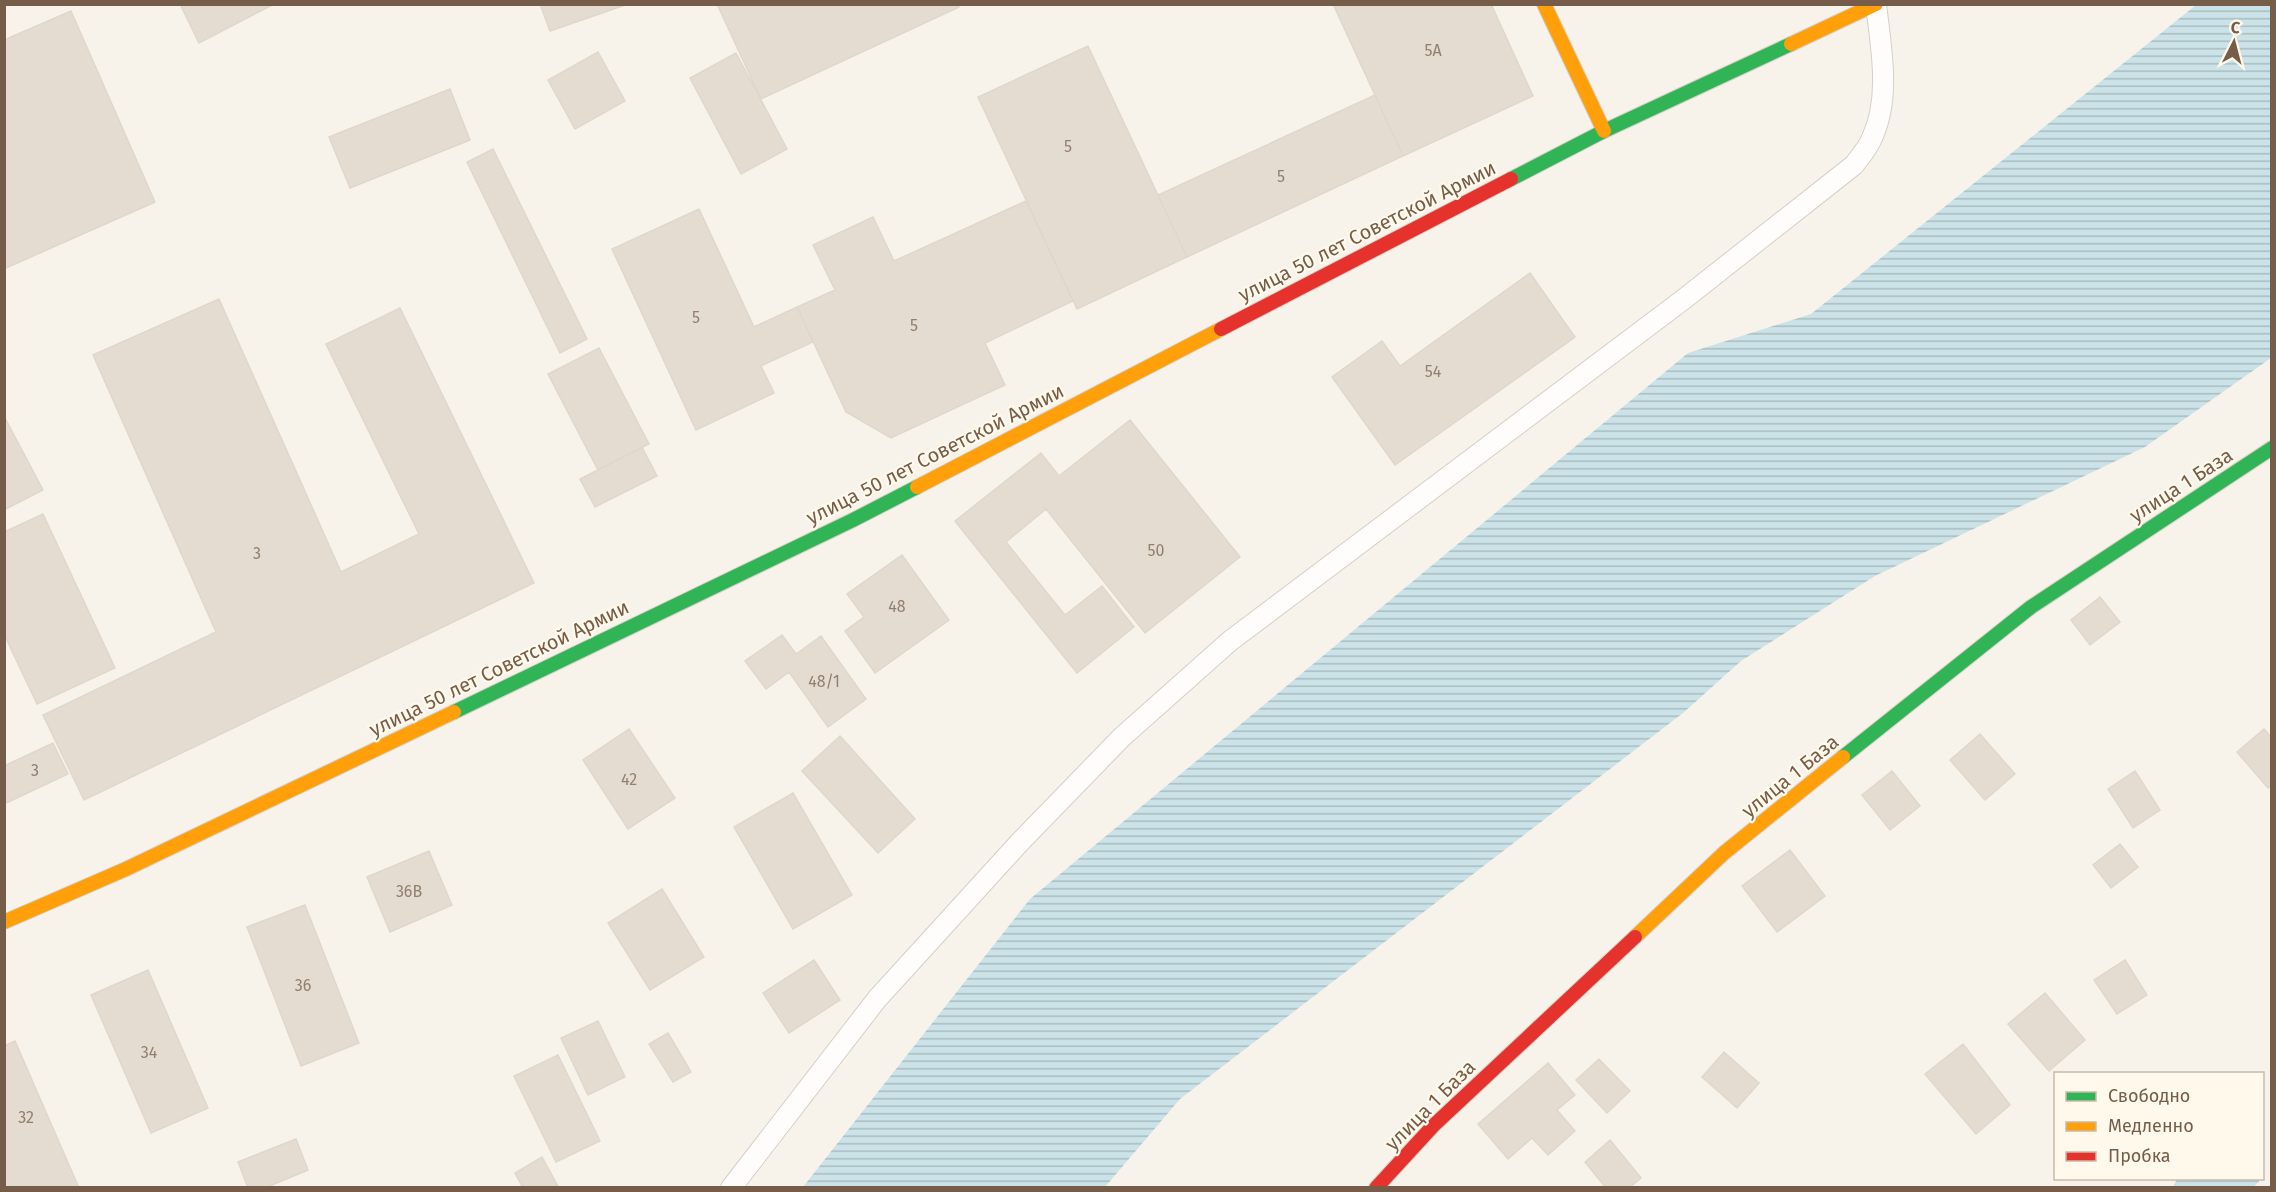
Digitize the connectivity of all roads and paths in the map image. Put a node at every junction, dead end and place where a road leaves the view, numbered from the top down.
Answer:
1 (1544, 4) edge
2 (1876, 4) edge
3 (1604, 131) junction
4 (2271, 448) edge
5 (4, 922) edge
6 (731, 1188) edge
7 (1376, 1188) edge

1 - 3 main road
2 - 3 main road, улица 50 лет Советской Армии
2 - 6 lane
3 - 5 main road, улица 50 лет Советской Армии
4 - 7 main road, улица 1 База

